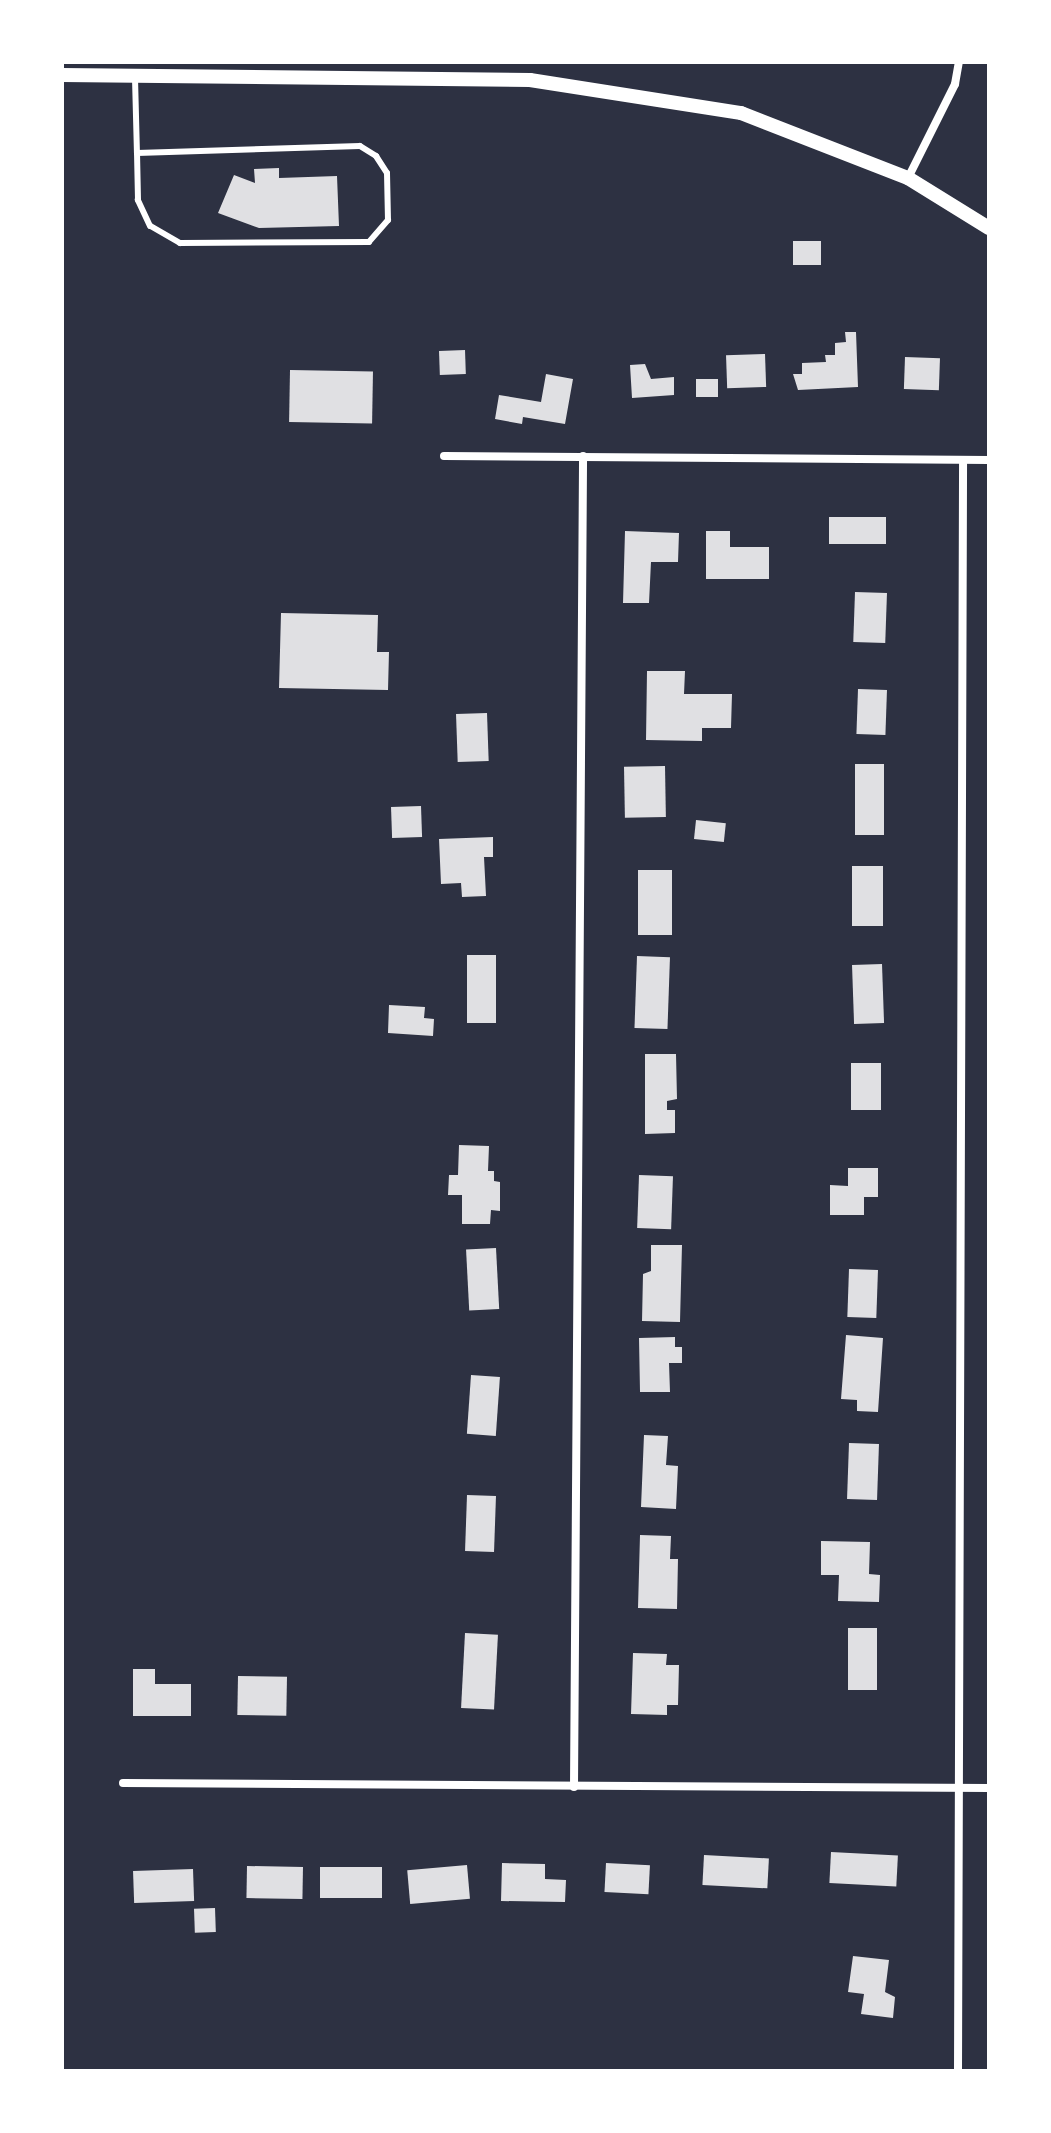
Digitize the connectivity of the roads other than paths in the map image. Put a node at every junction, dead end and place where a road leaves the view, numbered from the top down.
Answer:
1 (959, 62) edge
2 (62, 75) edge
3 (135, 76) junction
4 (137, 153) junction
5 (908, 178) junction
6 (989, 228) edge
7 (444, 456) dead end
8 (583, 456) junction
9 (963, 460) junction
10 (989, 460) edge
11 (123, 1783) dead end
12 (574, 1787) junction
13 (958, 1788) junction
14 (989, 1788) edge
15 (958, 2071) edge

1 - 5 street
2 - 3 street
3 - 4 lane
3 - 5 street
4 - 4 lane
5 - 6 street
7 - 8 street
8 - 9 street
8 - 12 street
9 - 10 street
9 - 13 street
11 - 12 street
12 - 13 street
13 - 14 street
13 - 15 street

